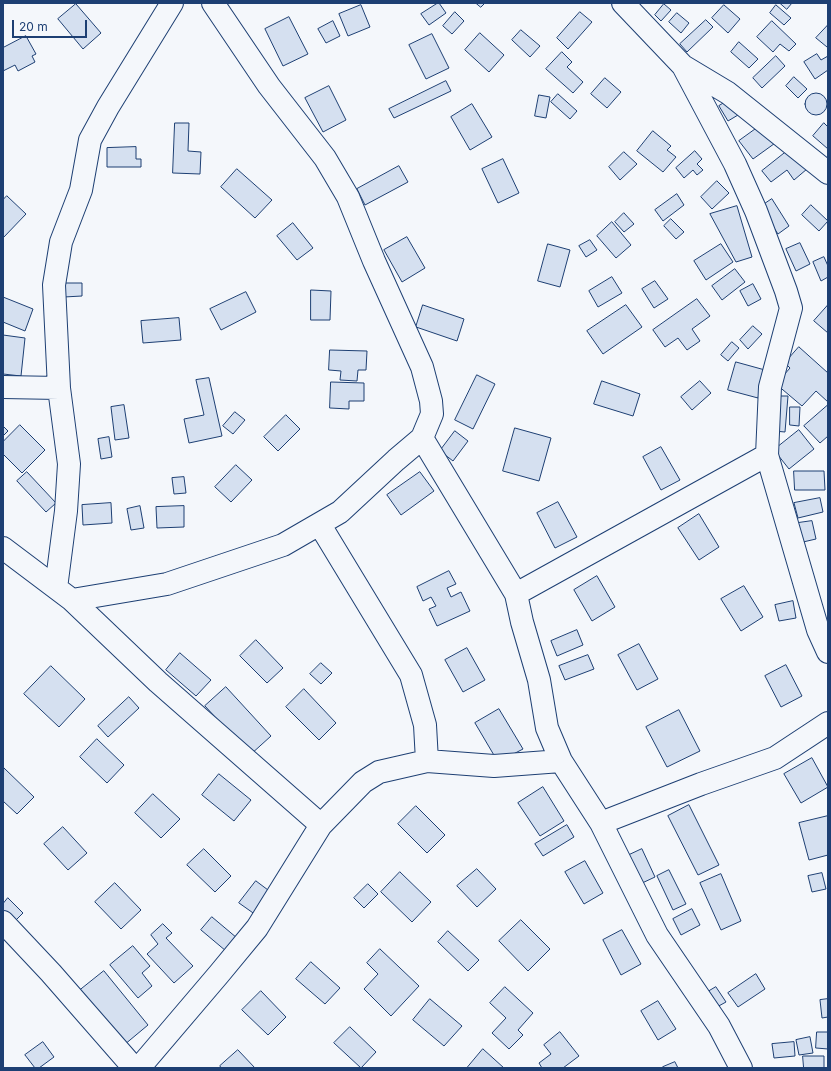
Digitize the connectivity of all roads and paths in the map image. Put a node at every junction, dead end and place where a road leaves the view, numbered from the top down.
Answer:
1 (172, 3) edge
2 (213, 3) edge
3 (631, 6) edge
4 (683, 66) junction
5 (828, 173) edge
6 (3, 387) edge
7 (58, 388) junction
8 (422, 438) junction
9 (768, 455) junction
10 (320, 524) junction
11 (3, 548) edge
12 (64, 594) junction
13 (516, 594) junction
14 (828, 652) edge
15 (828, 723) edge
16 (561, 760) junction
17 (427, 761) junction
18 (601, 823) junction
19 (321, 825) junction
20 (3, 922) edge
21 (134, 1068) edge
22 (139, 1068) edge
23 (741, 1068) edge

1 - 7 street
2 - 8 street
3 - 4 street
4 - 5 street
4 - 9 street
6 - 7 street
7 - 12 street
8 - 10 street
8 - 13 street
9 - 13 street
9 - 14 street
10 - 12 street
10 - 17 street
11 - 12 street
12 - 19 street
13 - 16 street
15 - 18 street
16 - 17 street
16 - 18 street
17 - 19 street
18 - 23 street
19 - 22 street
20 - 21 street

